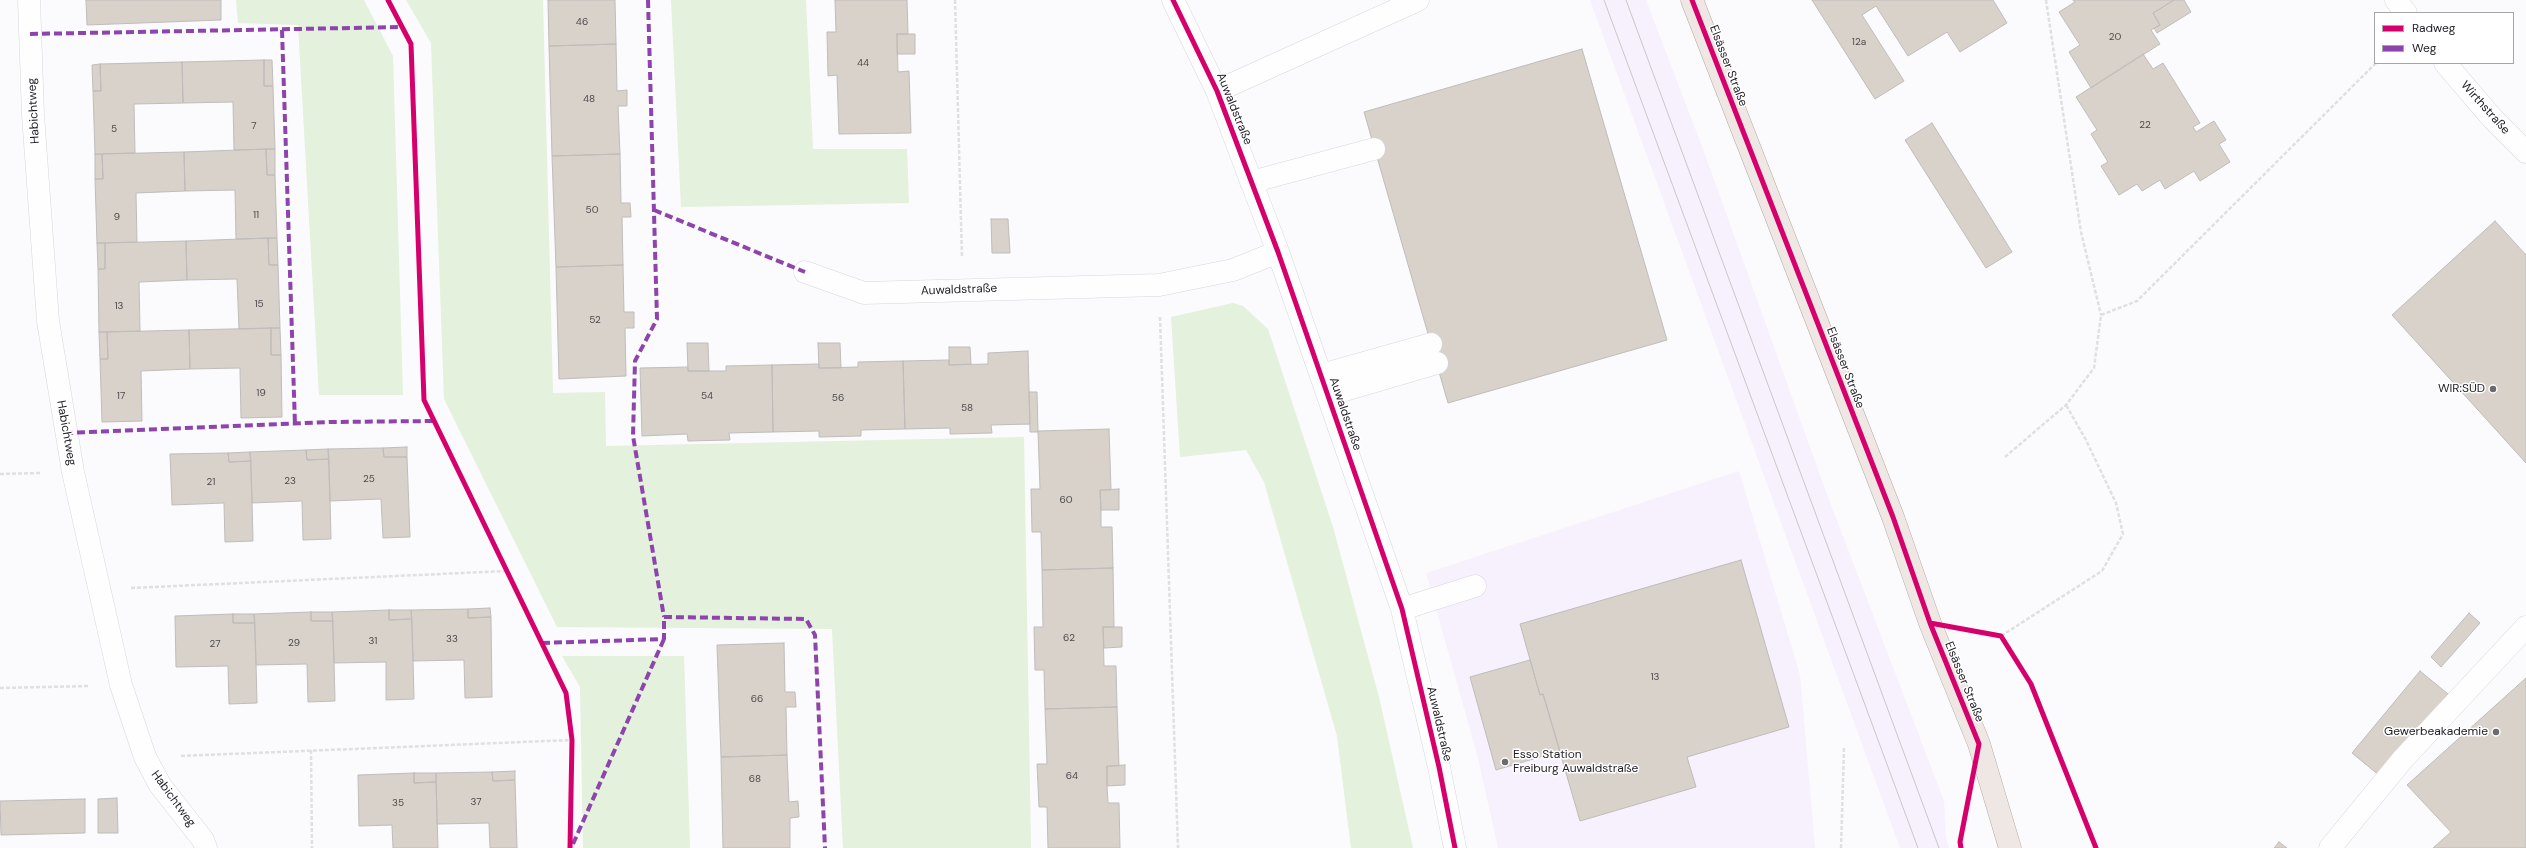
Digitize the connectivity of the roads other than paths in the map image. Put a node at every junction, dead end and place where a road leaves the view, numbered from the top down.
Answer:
1 (29, 0) edge
2 (1173, 0) edge
3 (1418, 0) edge
4 (1692, 0) edge
5 (2396, 0) edge
6 (2405, 12) edge
7 (2446, 64) edge
8 (1217, 91) junction
9 (1374, 149) dead end
10 (2526, 152) edge
11 (1251, 182) junction
12 (1278, 252) junction
13 (805, 272) dead end
14 (1434, 354) dead end
15 (1324, 385) junction
16 (1474, 586) dead end
17 (1402, 608) junction
18 (2526, 627) edge
19 (204, 844) edge
20 (1454, 848) edge
21 (2010, 848) edge
22 (2330, 848) edge

1 - 19 street, Habichtweg
2 - 8 street, Auwaldstraße
3 - 8 street
4 - 21 main road, Elsässer Straße
5 - 6 street
7 - 10 street, Wirthstraße
8 - 11 street, Auwaldstraße
9 - 11 street
11 - 12 street, Auwaldstraße
12 - 13 street, Auwaldstraße
12 - 15 street, Auwaldstraße
14 - 15 street
15 - 17 street, Auwaldstraße
16 - 17 street
17 - 20 street, Auwaldstraße
18 - 22 street

